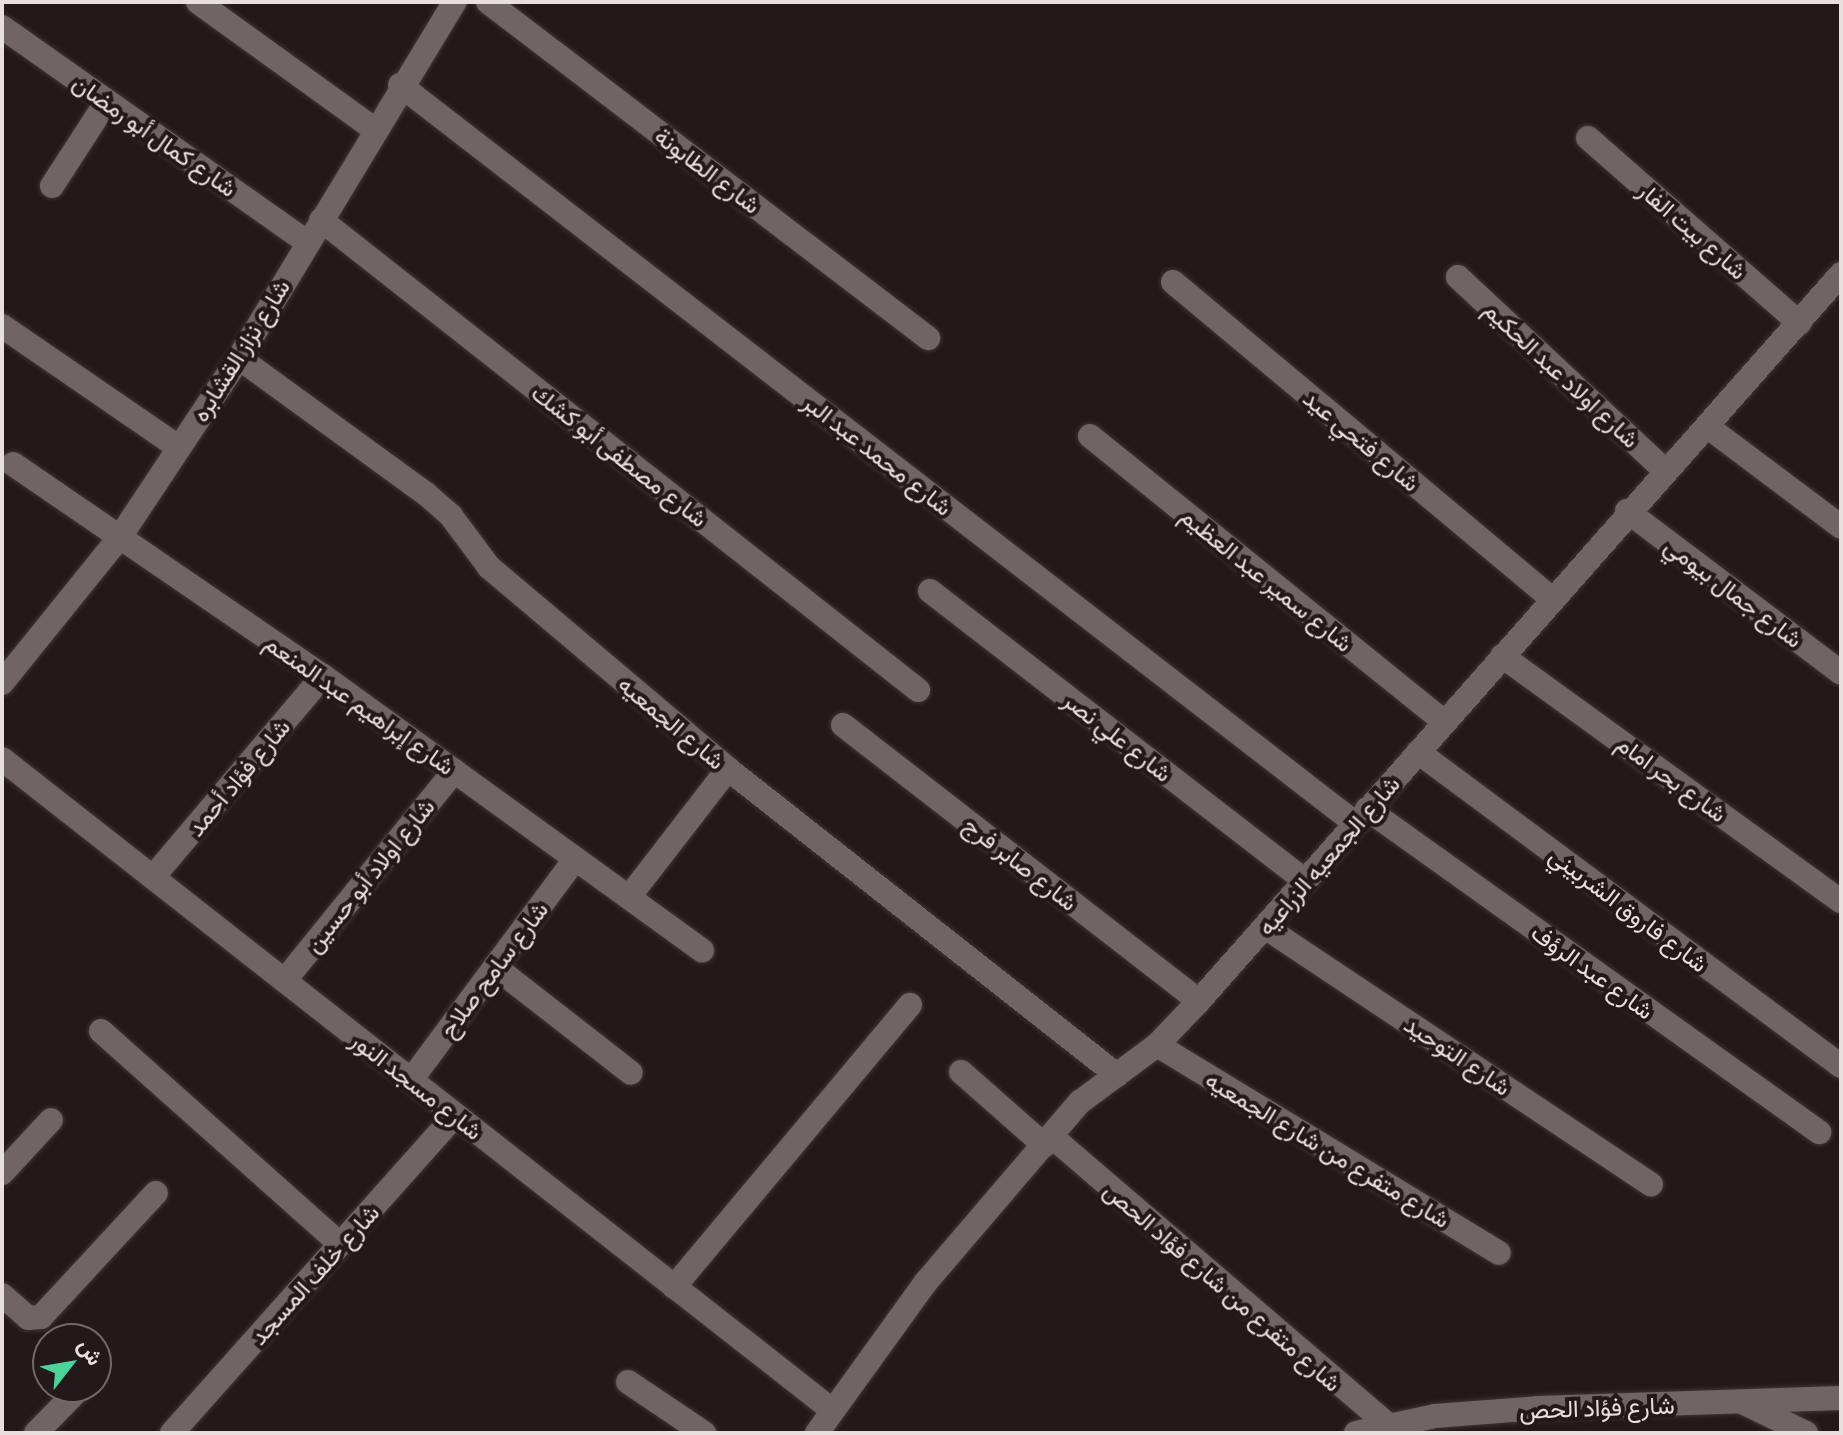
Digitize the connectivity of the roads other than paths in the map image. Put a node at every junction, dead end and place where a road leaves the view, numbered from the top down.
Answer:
1 (198, 2) edge
2 (455, 2) edge
3 (488, 2) edge
4 (2, 27) edge
5 (400, 85) junction
6 (107, 101) junction
7 (374, 129) junction
8 (1588, 138) dead end
9 (52, 186) dead end
10 (321, 220) junction
11 (307, 242) junction
12 (1841, 274) edge
13 (1458, 277) dead end
14 (1173, 282) dead end
15 (1799, 323) junction
16 (2, 326) edge
17 (928, 338) dead end
18 (239, 358) junction
19 (1708, 427) junction
20 (1090, 436) dead end
21 (178, 447) junction
22 (13, 464) dead end
23 (1665, 471) junction
24 (1627, 511) junction
25 (1841, 527) edge
26 (120, 537) junction
27 (930, 591) dead end
28 (1552, 599) junction
29 (1502, 656) junction
30 (1841, 673) edge
31 (323, 676) junction
32 (2, 683) edge
33 (918, 690) dead end
34 (1444, 722) junction
35 (843, 725) dead end
36 (1418, 752) junction
37 (2, 759) edge
38 (728, 769) junction
39 (454, 771) junction
40 (1361, 816) junction
41 (575, 859) junction
42 (153, 877) junction
43 (1305, 881) junction
44 (629, 897) junction
45 (1841, 901) edge
46 (1265, 927) junction
47 (702, 950) dead end
48 (495, 967) junction
49 (285, 980) junction
50 (1199, 1001) junction
51 (910, 1005) dead end
52 (101, 1031) dead end
53 (1157, 1045) junction
54 (1841, 1066) edge
55 (961, 1072) dead end
56 (631, 1073) dead end
57 (1117, 1075) junction
58 (411, 1080) junction
59 (455, 1115) junction
60 (51, 1120) dead end
61 (1819, 1132) dead end
62 (1047, 1140) junction
63 (2, 1173) edge
64 (1651, 1184) dead end
65 (156, 1193) dead end
66 (340, 1244) junction
67 (1499, 1253) dead end
68 (674, 1287) junction
69 (2, 1295) edge
70 (628, 1382) dead end
71 (1841, 1398) edge
72 (1741, 1402) junction
73 (65, 1403) edge
74 (832, 1410) junction
75 (1390, 1429) edge
76 (36, 1433) edge
77 (172, 1433) edge
78 (704, 1433) edge
79 (817, 1433) edge
80 (1356, 1433) edge
81 (1806, 1433) edge

1 - 7 street
2 - 5 street, شارع نزاز القشابره
3 - 17 street, شارع الطابونة
4 - 6 street, شارع كمال أبو رمضان
5 - 7 street, شارع نزاز القشابره
5 - 40 street, شارع محمد عبد البر
6 - 9 street
6 - 11 street, شارع كمال أبو رمضان
7 - 10 street, شارع نزاز القشابره
8 - 15 street, شارع بيت الفار
10 - 11 street, شارع نزاز القشابره
10 - 33 street, شارع مصطفى أبو كشك
11 - 18 street, شارع نزاز القشابره
12 - 15 street, شارع الجمعيه الزراعيه
13 - 23 street, شارع اولاد عبد الحكيم
14 - 28 street, شارع فتحي عيد
15 - 19 street, شارع الجمعيه الزراعيه
16 - 21 street
18 - 21 street, شارع نزاز القشابره
18 - 38 street, شارع الجمعيه
19 - 23 street, شارع الجمعيه الزراعيه
19 - 25 street
20 - 34 street, شارع سمير عبد العظيم
21 - 26 street, شارع نزاز القشابره
22 - 26 street, شارع إبراهيم عبد المنعم
23 - 24 street, شارع الجمعيه الزراعيه
24 - 28 street, شارع الجمعيه الزراعيه
24 - 30 street, شارع جمال بيومي
26 - 31 street, شارع إبراهيم عبد المنعم
26 - 32 street, شارع نزاز القشابره
27 - 43 street, شارع علي نصر
28 - 29 street, شارع الجمعيه الزراعيه
29 - 34 street, شارع الجمعيه الزراعيه
29 - 45 street, شارع بحر امام
31 - 39 street, شارع إبراهيم عبد المنعم
31 - 42 street, شارع فؤاد أحمد
34 - 36 street, شارع الجمعيه الزراعيه
35 - 50 street, شارع صابر فرج
36 - 40 street, شارع الجمعيه الزراعيه
36 - 54 street, شارع فاروق الشربيني
37 - 42 street, شارع مسجد النور
38 - 44 street
38 - 57 street, شارع الجمعيه
39 - 41 street, شارع إبراهيم عبد المنعم
39 - 49 street, شارع اولاد أبو حسين
40 - 43 street, شارع الجمعيه الزراعيه
40 - 61 street, شارع عبد الرؤف
41 - 44 street, شارع إبراهيم عبد المنعم
41 - 48 street, شارع سامح صلاح
42 - 49 street, شارع مسجد النور
43 - 46 street, شارع الجمعيه الزراعيه
44 - 47 street, شارع إبراهيم عبد المنعم
46 - 50 street, شارع الجمعيه الزراعيه
46 - 64 street, شارع التوحيد
48 - 56 street
48 - 58 street, شارع سامح صلاح
49 - 58 street, شارع مسجد النور
50 - 53 street, شارع الجمعيه الزراعيه
51 - 68 street
52 - 66 street
53 - 57 street, شارع الجمعيه الزراعيه
53 - 67 street, شارع متفرع من شارع الجمعيه
55 - 62 street, شارع متفرع من شارع فؤاد الحص
57 - 62 street, شارع الجمعيه الزراعيه
58 - 59 street, شارع مسجد النور
59 - 66 street, شارع خلف المسجد
59 - 68 street, شارع مسجد النور
60 - 63 street
62 - 74 street, شارع الجمعيه الزراعيه
62 - 75 street, شارع متفرع من شارع فؤاد الحص
65 - 69 street
66 - 77 street, شارع خلف المسجد
68 - 74 street, شارع مسجد النور
70 - 78 street
71 - 72 street, شارع فؤاد الحص
72 - 75 street, شارع فؤاد الحص
72 - 81 street
73 - 76 street
74 - 79 street, شارع الجمعيه الزراعيه
75 - 80 street, شارع فؤاد الحص

